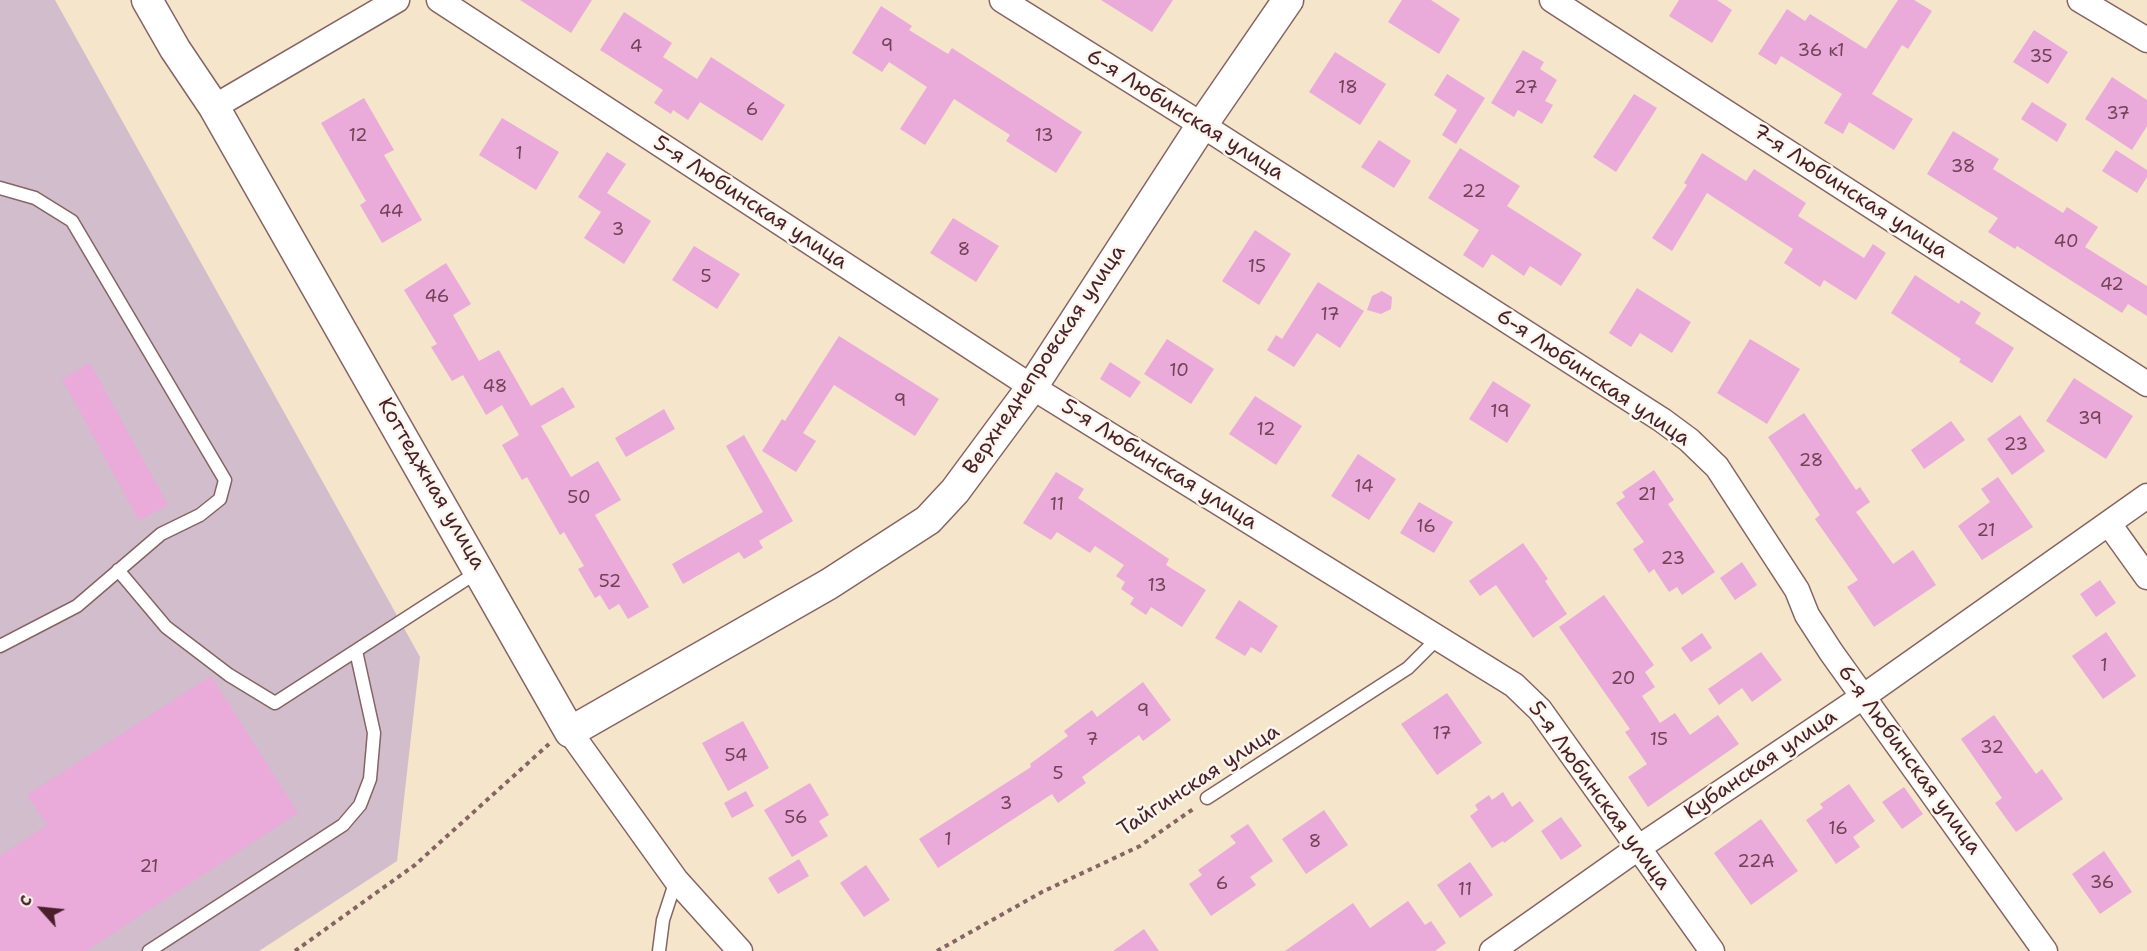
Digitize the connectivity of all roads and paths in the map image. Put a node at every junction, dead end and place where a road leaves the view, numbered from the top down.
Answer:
1 (147, 0) edge
2 (398, 0) edge
3 (439, 0) edge
4 (1002, 0) edge
5 (1288, 0) edge
6 (1552, 0) edge
7 (2080, 0) edge
8 (2147, 40) edge
9 (214, 106) junction
10 (1202, 125) junction
11 (0, 188) edge
12 (2147, 384) edge
13 (1032, 387) junction
14 (2147, 496) edge
15 (2109, 524) junction
16 (118, 570) junction
17 (480, 570) junction
18 (2147, 577) edge
19 (1437, 639) junction
20 (0, 646) edge
21 (356, 651) junction
22 (1864, 696) junction
23 (569, 730) junction
24 (1207, 798) joint
25 (1638, 848) junction
26 (676, 880) junction
27 (149, 951) edge
28 (295, 951) edge
29 (659, 951) edge
30 (740, 951) edge
31 (938, 951) edge
32 (1492, 951) edge
33 (1712, 951) edge
34 (2045, 951) edge

1 - 9 street, Коттеджная улица
2 - 9 street
3 - 13 street, 5-я Любинская улица
4 - 10 street, 6-я Любинская улица
5 - 10 street, Верхнеднепровская улица
6 - 12 street, 7-я Любинская улица
7 - 8 street
9 - 17 street, Коттеджная улица
10 - 13 street, Верхнеднепровская улица
10 - 22 street, 6-я Любинская улица
11 - 16 lane
13 - 19 street, 5-я Любинская улица
13 - 23 street, Верхнеднепровская улица
14 - 15 street, Кубанская улица
15 - 18 street
15 - 22 street, Кубанская улица
16 - 20 lane
16 - 21 lane
17 - 21 lane
17 - 23 street, Коттеджная улица
19 - 24 lane, Тайгинская улица
19 - 25 street, 5-я Любинская улица
21 - 27 lane
22 - 25 street, Кубанская улица
22 - 34 street, 6-я Любинская улица
23 - 26 street, Коттеджная улица
23 - 28 path
24 - 31 path, Тайгинская улица
25 - 32 street, Кубанская улица
25 - 33 street, 5-я Любинская улица
26 - 29 lane
26 - 30 street, Коттеджная улица

